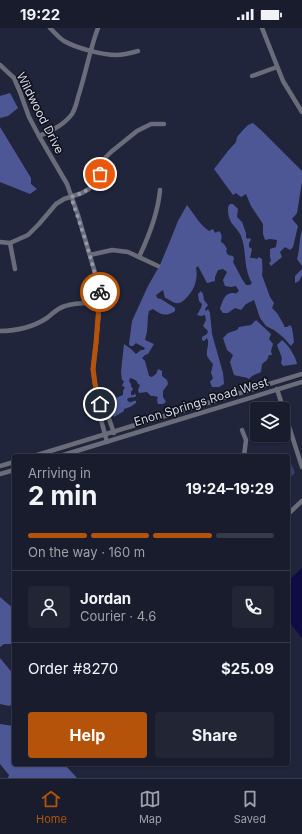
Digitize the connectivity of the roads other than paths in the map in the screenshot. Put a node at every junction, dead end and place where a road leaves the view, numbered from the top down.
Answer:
1 (50, 28) edge
2 (98, 28) edge
3 (262, 28) edge
4 (91, 51) junction
5 (138, 52) dead end
6 (0, 65) edge
7 (277, 67) junction
8 (252, 76) dead end
9 (302, 112) edge
10 (164, 124) dead end
11 (39, 136) junction
12 (160, 190) dead end
13 (71, 197) junction
14 (0, 242) edge
15 (10, 243) junction
16 (90, 255) junction
17 (139, 257) junction
18 (158, 266) dead end
19 (15, 269) dead end
20 (99, 303) junction
21 (0, 331) edge
22 (302, 374) edge
23 (302, 382) edge
24 (277, 389) junction
25 (100, 404) junction
26 (242, 430) dead end
27 (114, 432) junction
28 (105, 434) junction
29 (116, 439) junction
30 (107, 442) junction
31 (40, 454) edge
32 (67, 454) edge
33 (244, 454) edge
34 (12, 463) edge
35 (0, 466) edge
36 (302, 467) edge
37 (12, 471) edge
38 (0, 474) edge
39 (302, 501) edge
40 (290, 512) edge

1 - 4 street
2 - 4 street
3 - 7 street
4 - 5 street
4 - 11 street
6 - 11 street, Wildwood Drive
7 - 8 street
7 - 9 street
10 - 13 street
11 - 13 street, Wildwood Drive
12 - 17 street
13 - 15 street
13 - 16 street, Wildwood Drive
14 - 15 street
15 - 19 street
16 - 17 street
16 - 20 street, Wildwood Drive
17 - 18 street
20 - 21 street
20 - 25 street, Wildwood Drive
22 - 27 street
23 - 24 street, Enon Springs Road West
24 - 29 street, Enon Springs Road West
24 - 36 street
25 - 27 street, Wildwood Drive
25 - 28 street, Wildwood Drive
26 - 33 street
27 - 28 street
27 - 29 street, Wildwood Drive
28 - 30 street, Wildwood Drive
28 - 31 street
29 - 30 street, Enon Springs Road West
30 - 32 street, Enon Springs Road West
34 - 35 street
37 - 38 street
39 - 40 street

